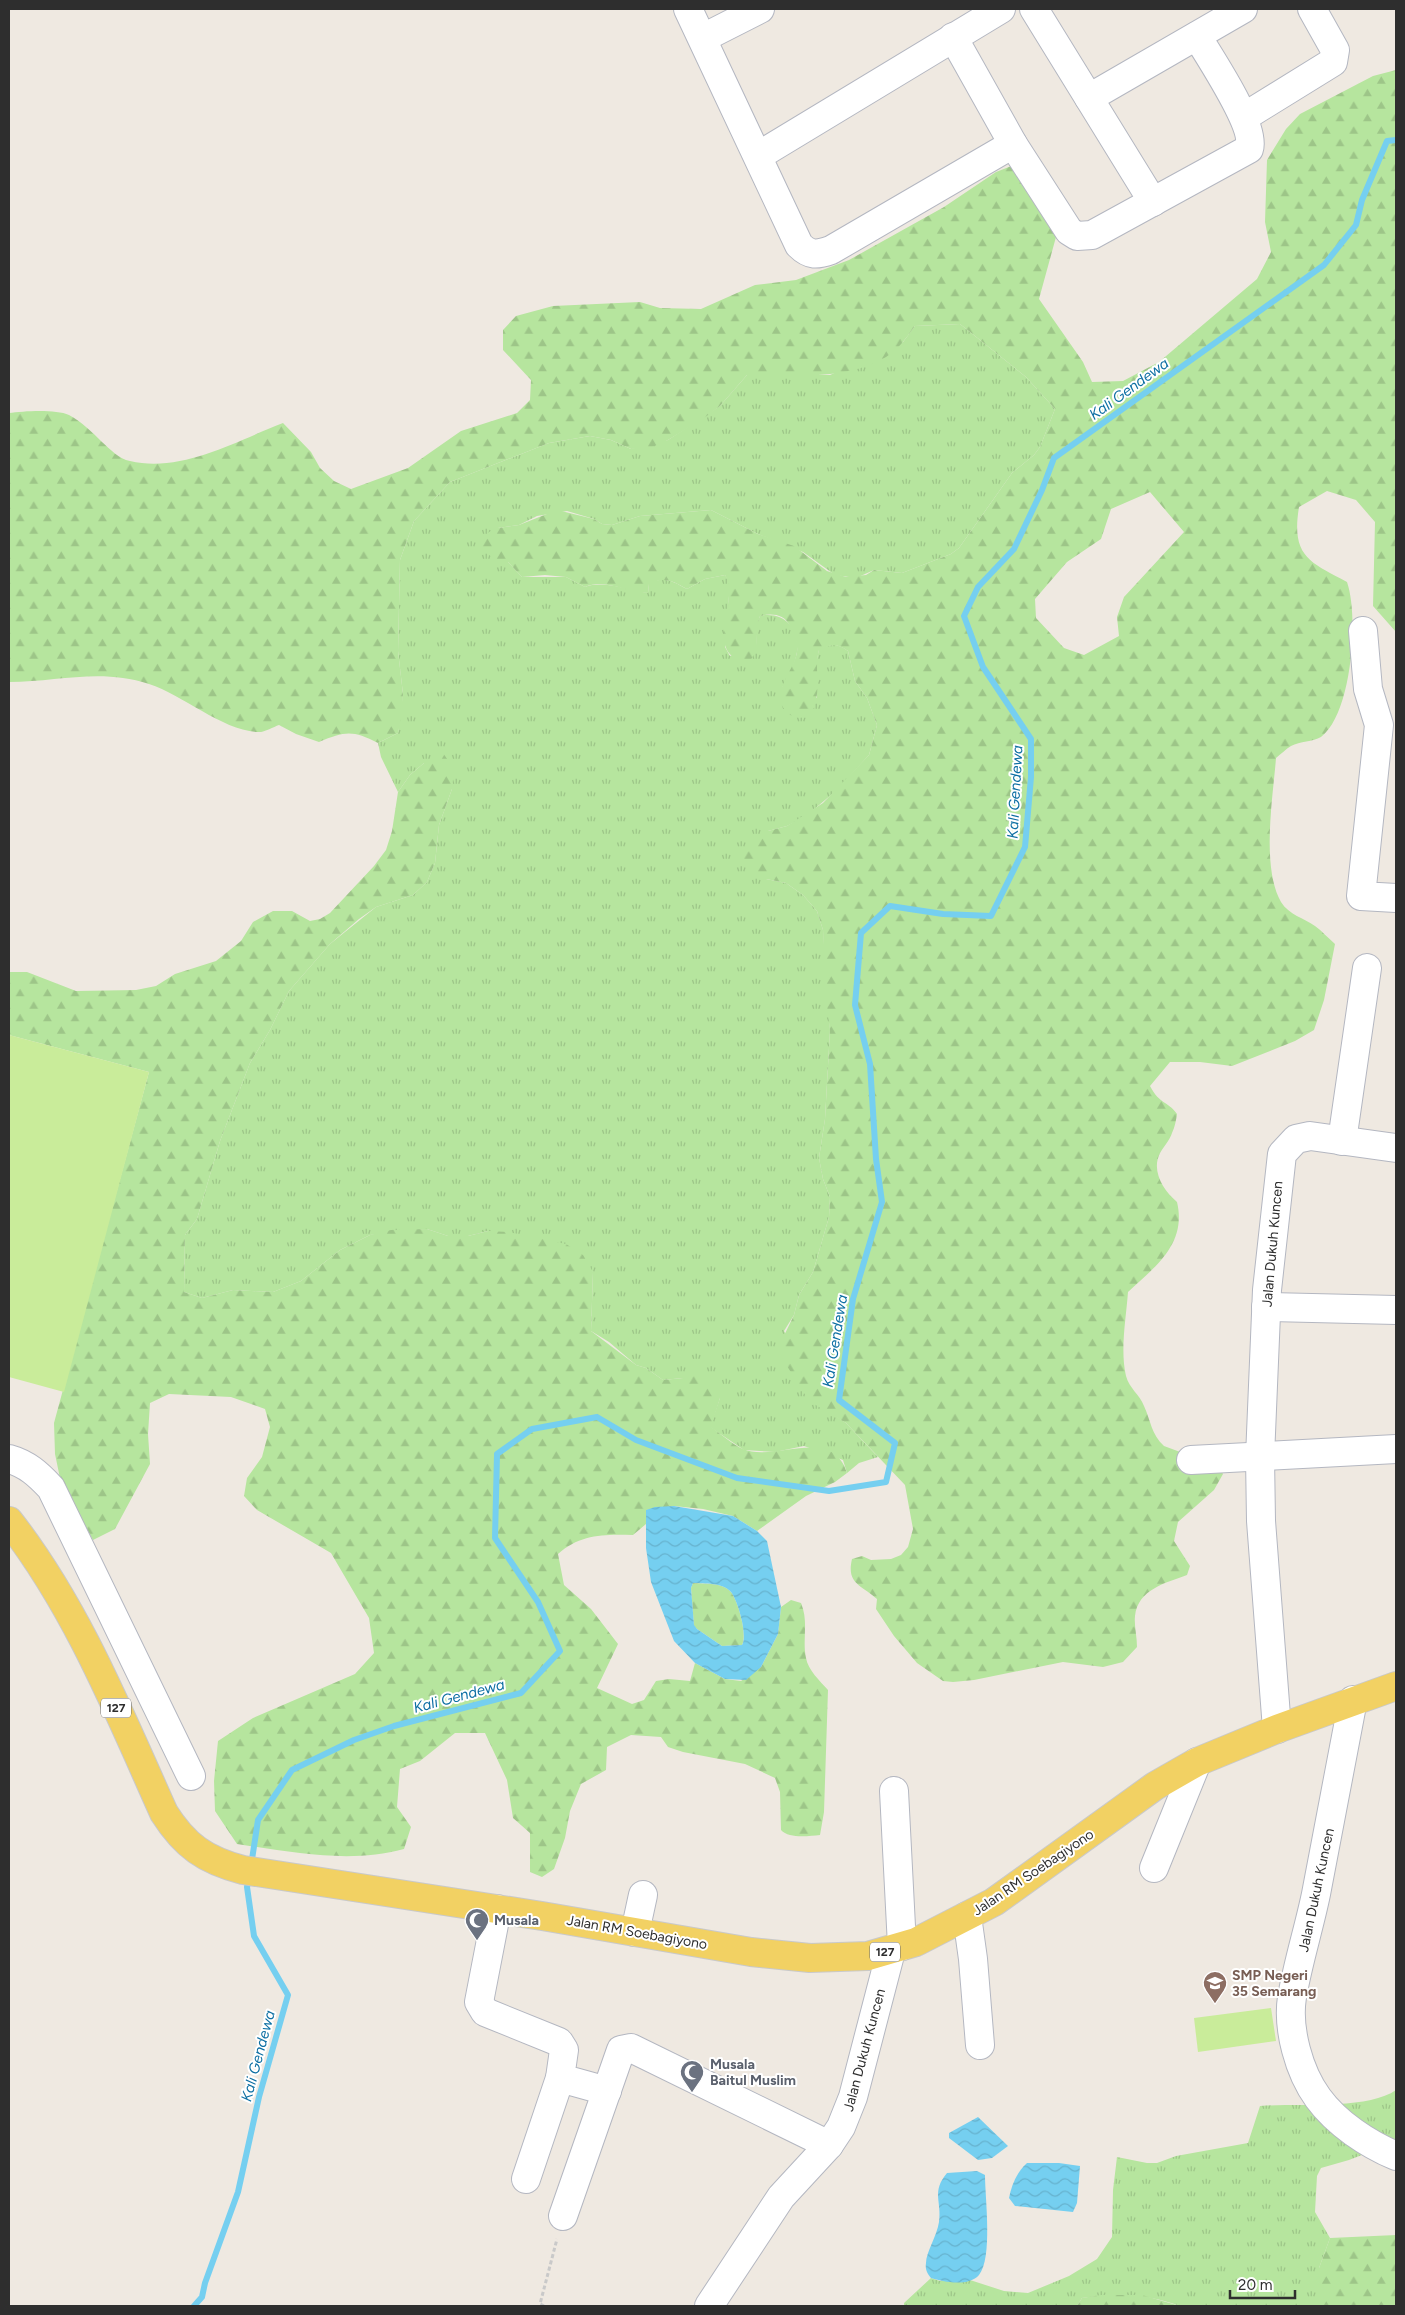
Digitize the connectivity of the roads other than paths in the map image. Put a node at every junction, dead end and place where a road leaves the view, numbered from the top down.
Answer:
1 (688, 9) edge
2 (760, 9) edge
3 (1034, 9) edge
4 (1243, 9) edge
5 (1312, 9) edge
6 (994, 10) edge
7 (1197, 36) junction
8 (953, 37) junction
9 (702, 38) junction
10 (1089, 98) junction
11 (1244, 117) junction
12 (1013, 144) junction
13 (758, 156) junction
14 (1152, 202) junction
15 (1363, 631) dead end
16 (1396, 898) edge
17 (1367, 968) dead end
18 (1342, 1141) junction
19 (1396, 1148) edge
20 (1266, 1307) junction
21 (1396, 1310) edge
22 (1396, 1449) edge
23 (1260, 1457) junction
24 (9, 1459) edge
25 (1191, 1460) dead end
26 (9, 1521) edge
27 (1396, 1686) edge
28 (1353, 1700) junction
29 (1277, 1729) junction
30 (1197, 1762) junction
31 (191, 1776) dead end
32 (894, 1791) dead end
33 (1154, 1868) dead end
34 (643, 1895) dead end
35 (497, 1909) junction
36 (966, 1916) junction
37 (634, 1932) junction
38 (896, 1948) junction
39 (980, 2045) dead end
40 (560, 2078) junction
41 (608, 2091) junction
42 (829, 2145) junction
43 (1396, 2156) edge
44 (526, 2179) dead end
45 (563, 2216) road end
46 (709, 2306) edge

1 - 9 street
2 - 9 street
3 - 10 street
4 - 7 street
5 - 11 street
6 - 8 street
7 - 10 street
7 - 11 street
8 - 12 street
8 - 13 street
9 - 13 street
10 - 14 street
11 - 14 street
12 - 13 street
12 - 14 street
15 - 16 street
17 - 18 street
18 - 19 street, Jalan Dukuh Kuncen
18 - 20 street, Jalan Dukuh Kuncen
20 - 21 street
20 - 23 street, Jalan Dukuh Kuncen
22 - 23 street
23 - 25 street
23 - 29 street, Jalan Dukuh Kuncen
24 - 31 street
26 - 35 main road, Jalan RM Soebagiyono / 127
27 - 28 main road, Jalan RM Soebagiyono / 127
28 - 29 main road, Jalan RM Soebagiyono / 127
28 - 43 street, Jalan Dukuh Kuncen
29 - 30 main road, Jalan RM Soebagiyono / 127
30 - 33 street
30 - 36 main road, Jalan RM Soebagiyono / 127
32 - 38 street, Jalan Dukuh Kuncen
34 - 37 street
35 - 37 main road, Jalan RM Soebagiyono / 127
35 - 40 street
36 - 38 main road, Jalan RM Soebagiyono / 127
36 - 39 street
37 - 38 main road, Jalan RM Soebagiyono / 127
38 - 42 street, Jalan Dukuh Kuncen
40 - 41 street
40 - 44 street
41 - 42 street
41 - 45 street
42 - 46 street, Jalan Dukuh Kuncen

